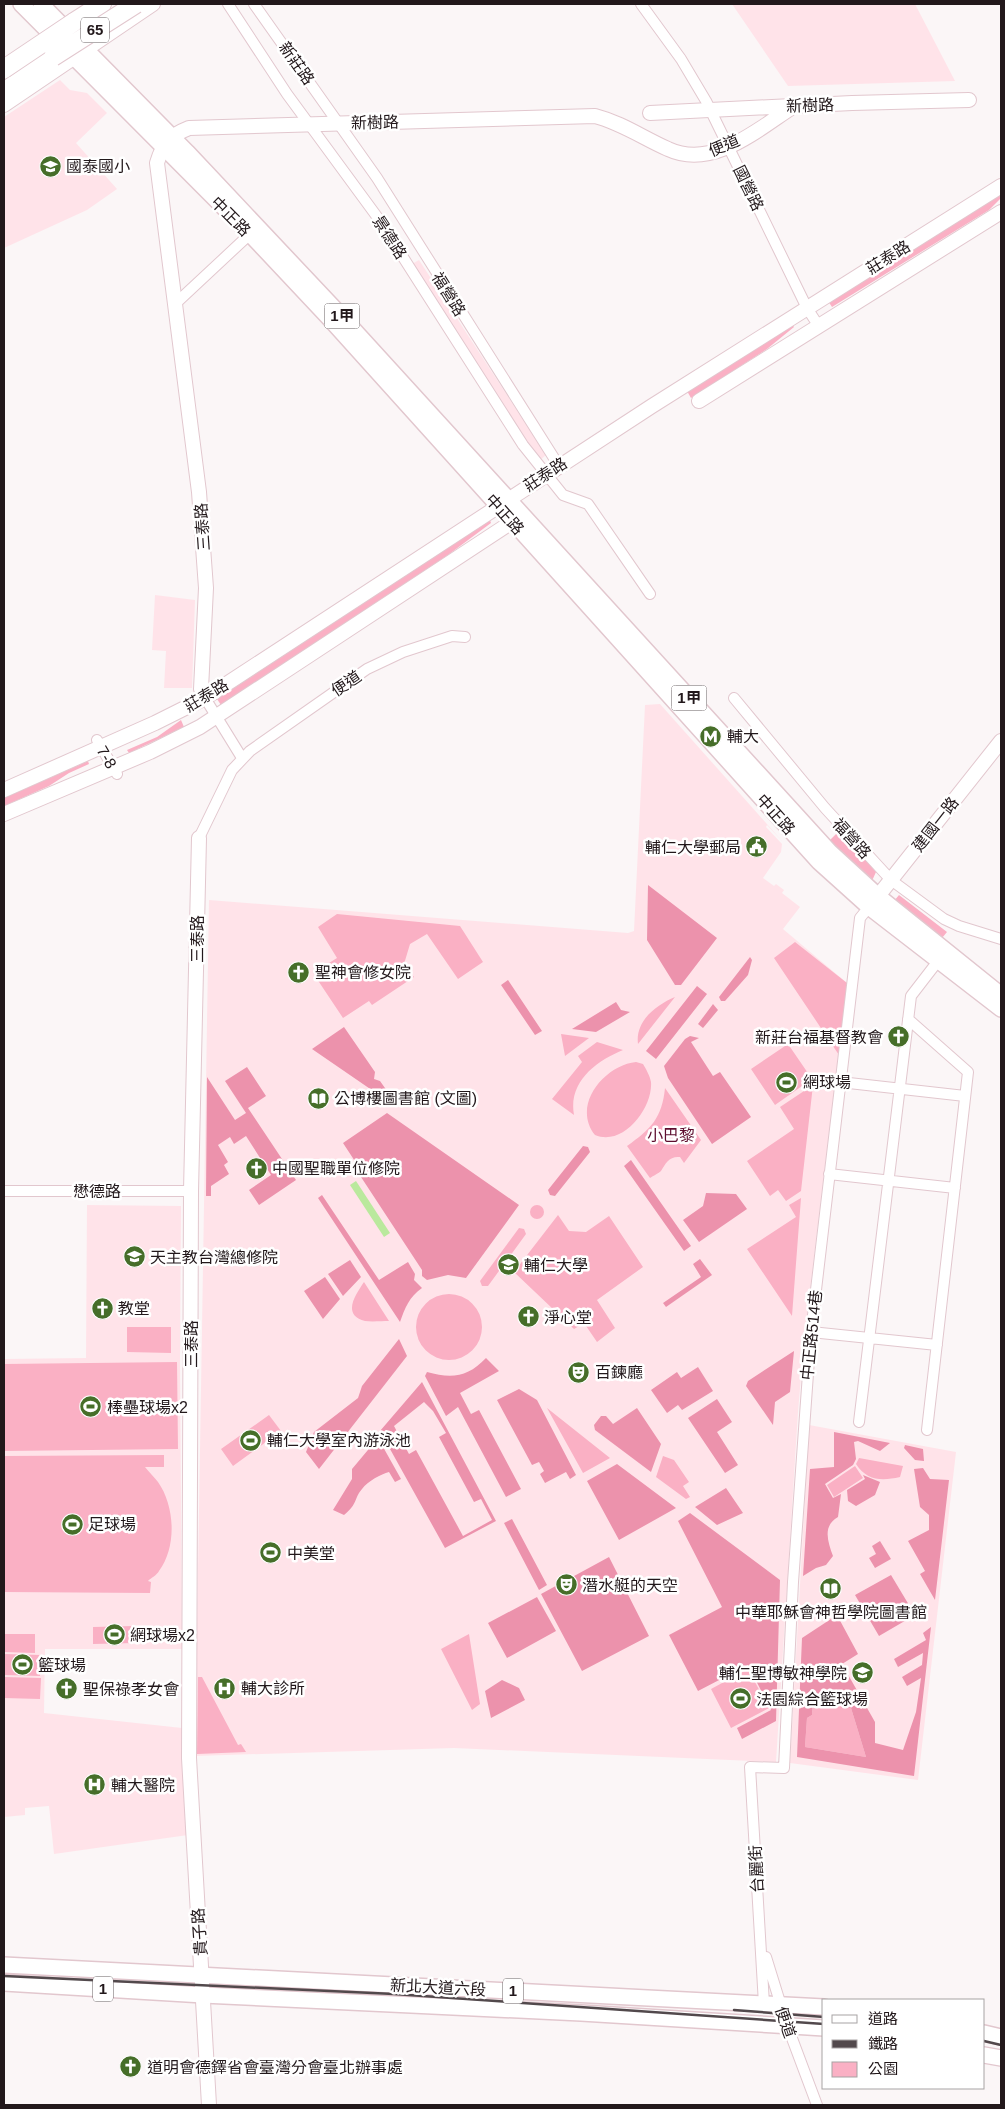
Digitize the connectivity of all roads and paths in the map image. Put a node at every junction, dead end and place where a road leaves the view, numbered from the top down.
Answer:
1 (20, 4) edge
2 (42, 4) edge
3 (89, 4) edge
4 (102, 4) edge
5 (136, 4) edge
6 (153, 4) edge
7 (228, 4) edge
8 (254, 4) edge
9 (641, 4) edge
10 (55, 27) junction
11 (82, 54) junction
12 (4, 60) edge
13 (4, 69) edge
14 (4, 92) edge
15 (969, 100) dead end
16 (4, 105) edge
17 (794, 106) junction
18 (711, 110) junction
19 (650, 113) dead end
20 (595, 116) joint
21 (339, 123) junction
22 (308, 124) junction
23 (167, 142) junction
24 (729, 146) junction
25 (1001, 186) edge
26 (1001, 212) edge
27 (250, 234) junction
28 (175, 304) junction
29 (807, 308) junction
30 (818, 326) junction
31 (700, 401) dead end
32 (559, 466) junction
33 (546, 474) junction
34 (502, 502) junction
35 (518, 518) junction
36 (650, 594) dead end
37 (465, 637) dead end
38 (205, 698) junction
39 (734, 698) dead end
40 (216, 717) junction
41 (1001, 741) edge
42 (100, 743) junction
43 (242, 758) junction
44 (115, 770) junction
45 (4, 790) edge
46 (4, 814) edge
47 (199, 838) joint
48 (892, 880) junction
49 (874, 902) junction
50 (1001, 940) edge
51 (938, 961) junction
52 (1001, 995) edge
53 (1001, 1009) edge
54 (908, 1019) junction
55 (840, 1082) junction
56 (900, 1089) junction
57 (965, 1096) junction
58 (829, 1174) junction
59 (889, 1181) junction
60 (955, 1188) junction
61 (4, 1191) edge
62 (191, 1191) junction
63 (811, 1332) junction
64 (870, 1338) junction
65 (937, 1345) junction
66 (859, 1422) dead end
67 (927, 1430) dead end
68 (189, 1758) joint
69 (784, 1768) joint
70 (760, 1937) junction
71 (4, 1965) edge
72 (202, 1974) junction
73 (4, 1982) edge
74 (202, 1995) junction
75 (764, 2004) junction
76 (780, 2005) junction
77 (822, 2008) edge
78 (787, 2025) junction
79 (822, 2028) edge
80 (985, 2033) edge
81 (1001, 2037) edge
82 (985, 2055) edge
83 (1001, 2058) edge
84 (209, 2105) edge
85 (817, 2105) edge

1 - 10 main road, 中正路 / 1甲
2 - 10 main road, 中正路 / 1甲
3 - 10 street
4 - 13 highway, 65, bridge
5 - 14 highway, 65, bridge
6 - 11 street
7 - 22 street, 景德路
8 - 21 street, 新莊路
9 - 18 street, 國營路
10 - 11 main road, 中正路 / 1甲
10 - 12 street
11 - 16 street
11 - 23 main road, 中正路 / 1甲
15 - 17 street, 新樹路
17 - 18 street, 新樹路
17 - 24 street, 便道
18 - 19 street, 新樹路
18 - 24 street, 國營路
20 - 21 street, 新樹路
20 - 24 street, 便道
21 - 22 street, 新樹路
21 - 32 street, 福營路
22 - 23 street, 新樹路
22 - 33 street, 景德路
23 - 27 main road, 中正路 / 1甲
23 - 28 street, 三泰路
23 - 34 main road, 中正路 / 1甲
24 - 29 street, 國營路
25 - 29 street, 莊泰路
26 - 30 street, 莊泰路
27 - 28 street
27 - 34 main road, 中正路 / 1甲
28 - 38 street, 三泰路
29 - 30 street, 國營路
29 - 32 street, 莊泰路
30 - 31 street, 莊泰路
32 - 33 street, 莊泰路
33 - 34 street, 莊泰路
33 - 36 street
34 - 35 main road, 中正路 / 1甲
34 - 38 street, 莊泰路
35 - 40 street, 莊泰路
35 - 49 main road, 中正路 / 1甲
37 - 43 street, 便道
38 - 40 street, 三泰路
38 - 42 street, 莊泰路
39 - 48 street, 福營路
40 - 43 street, 三泰路
40 - 44 street, 莊泰路
41 - 48 street, 建國一路
42 - 44 street, 7-8
42 - 45 street, 莊泰路
43 - 47 street, 三泰路
44 - 46 street, 莊泰路
47 - 62 street, 三泰路
48 - 49 street, 建國一路
48 - 50 street, 福營路
49 - 51 main road, 中正路 / 1甲
49 - 52 main road, 中正路 / 1甲
49 - 55 street, 中正路514巷
51 - 53 main road, 中正路 / 1甲
51 - 54 street
54 - 56 street
54 - 57 street
55 - 56 street
55 - 58 street, 中正路514巷
56 - 57 street
56 - 59 street
57 - 60 street
58 - 59 street
58 - 63 street, 中正路514巷
59 - 60 street
59 - 64 street
60 - 65 street
61 - 62 street, 懋德路
62 - 68 street, 三泰路
63 - 64 street
63 - 69 street, 中正路514巷
64 - 65 street
64 - 66 street
65 - 67 street
68 - 72 street, 貴子路
69 - 70 street, 台麗街
70 - 75 street, 台麗街
70 - 76 street, 便道
71 - 72 main road, 1
72 - 74 street, 貴子路
72 - 75 main road, 新北大道六段 / 1
73 - 74 main road, 1
74 - 78 main road, 新北大道六段 / 1
74 - 84 street, 貴子路
75 - 76 main road, 新北大道六段 / 1
76 - 77 main road, 新北大道六段 / 1
76 - 78 street, 便道
78 - 79 main road, 新北大道六段 / 1
78 - 85 street, 便道
80 - 81 main road
82 - 83 main road

